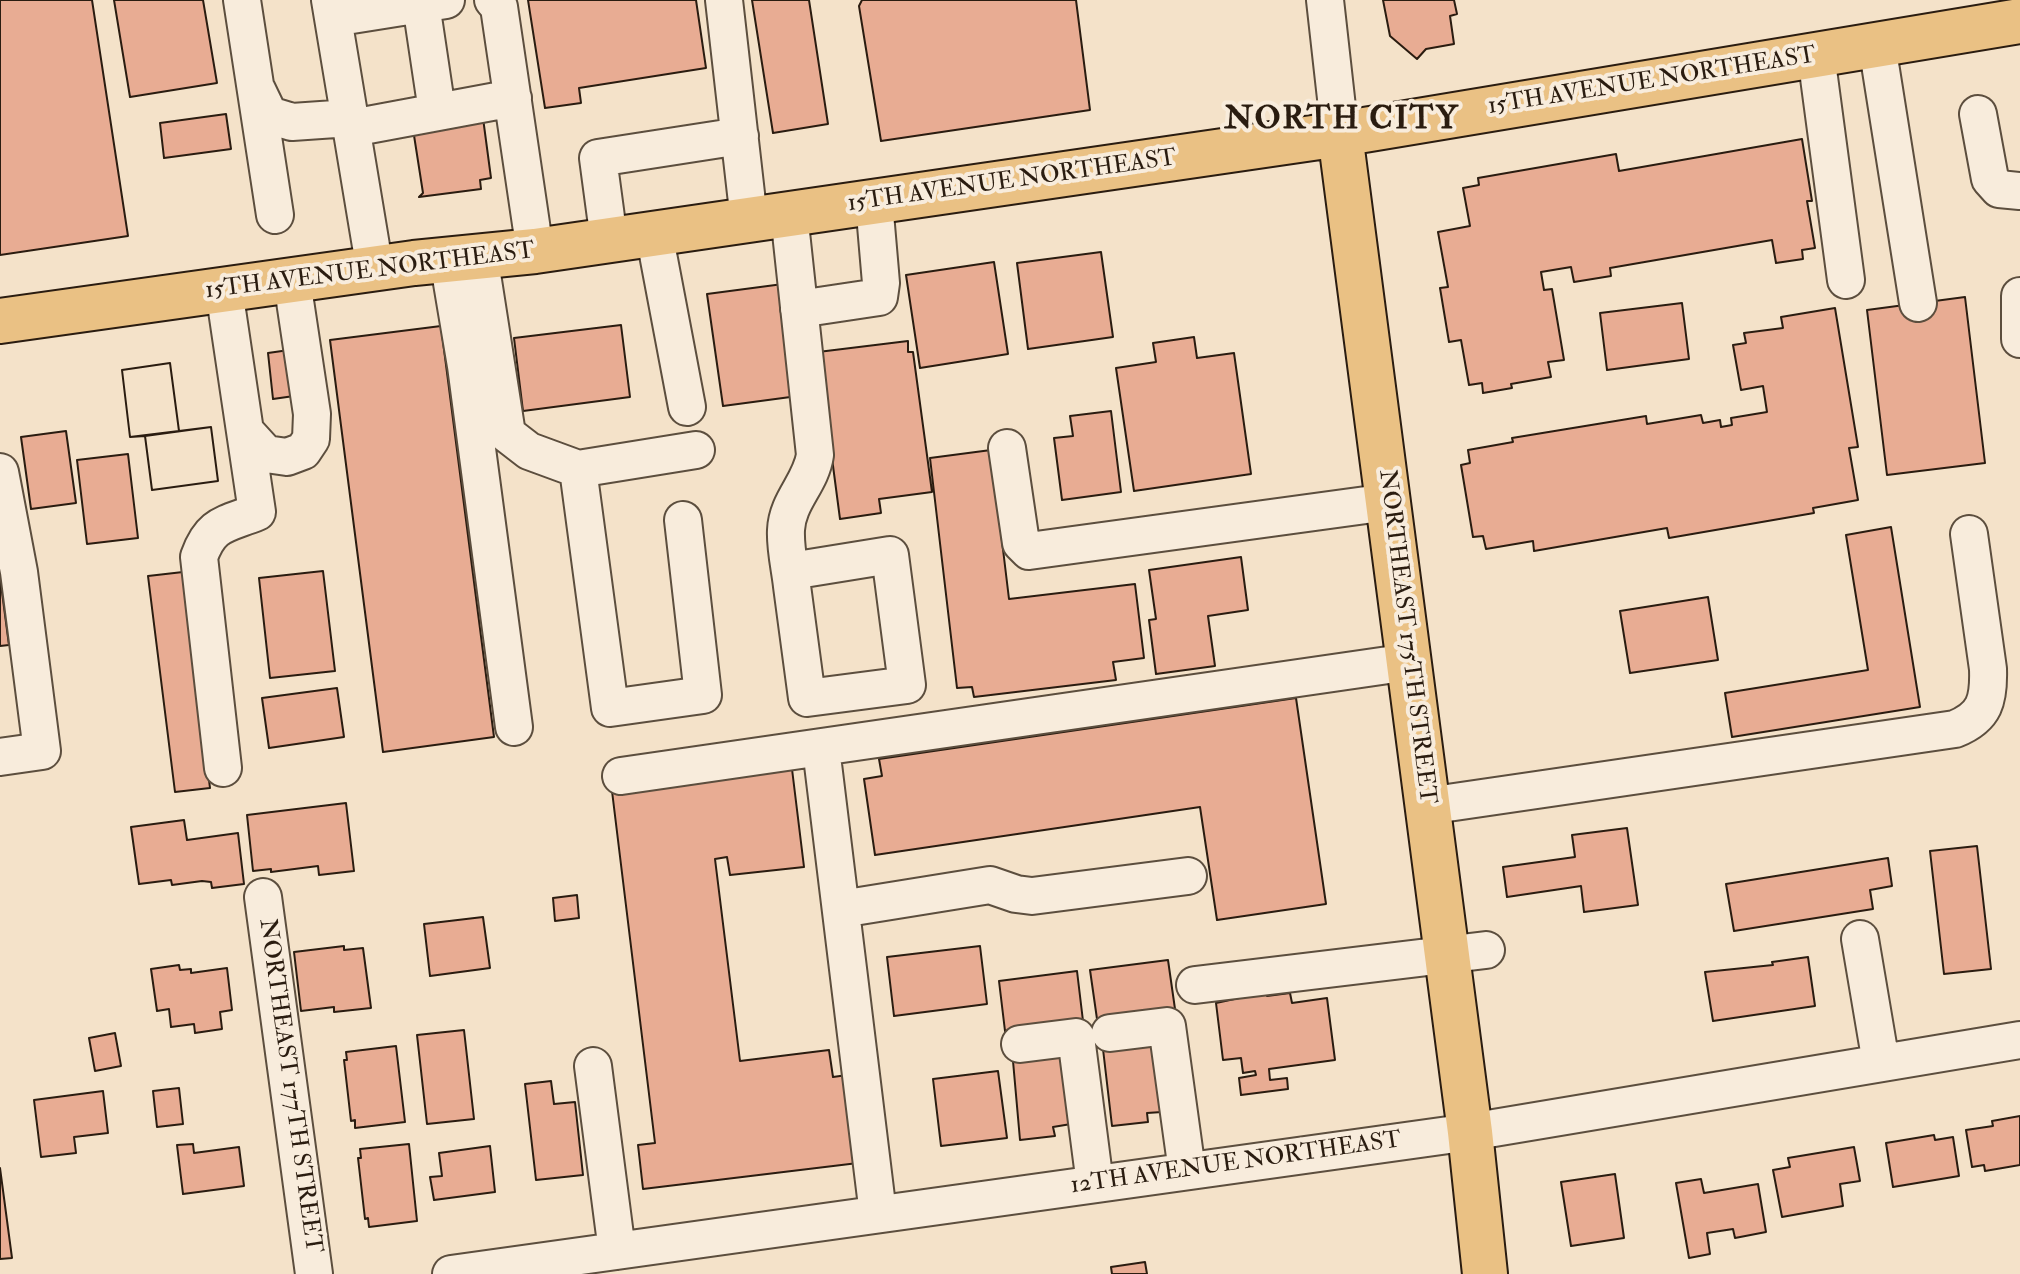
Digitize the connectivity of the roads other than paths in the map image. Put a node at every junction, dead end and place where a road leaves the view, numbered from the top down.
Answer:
1 (242, 0) edge
2 (493, 0) edge
3 (724, 0) edge
4 (1325, 0) edge
5 (433, 2) edge
6 (332, 9) edge
7 (2020, 21) edge
8 (1877, 45) junction
9 (1816, 55) junction
10 (257, 90) junction
11 (513, 98) junction
12 (437, 111) junction
13 (1978, 114) dead end
14 (351, 123) junction
15 (1340, 134) junction
16 (740, 136) junction
17 (2020, 191) edge
18 (874, 202) junction
19 (275, 215) dead end
20 (769, 217) junction
21 (654, 233) junction
22 (609, 240) junction
23 (535, 251) junction
24 (463, 257) junction
25 (375, 270) junction
26 (1846, 280) dead end
27 (292, 281) junction
28 (224, 290) junction
29 (2020, 296) edge
30 (1918, 303) dead end
31 (799, 309) junction
32 (0, 321) edge
33 (2020, 339) edge
34 (480, 363) junction
35 (687, 407) dead end
36 (245, 431) junction
37 (1007, 448) dead end
38 (696, 450) dead end
39 (578, 469) junction
40 (0, 472) edge
41 (1388, 502) junction
42 (683, 520) dead end
43 (1969, 534) dead end
44 (791, 571) junction
45 (1409, 662) junction
46 (514, 727) dead end
47 (821, 748) junction
48 (0, 757) edge
49 (223, 768) dead end
50 (621, 776) dead end
51 (1427, 806) junction
52 (1188, 876) dead end
53 (263, 897) dead end
54 (841, 909) junction
55 (1860, 939) dead end
56 (1466, 953) junction
57 (1195, 985) dead end
58 (1110, 1033) dead end
59 (2020, 1040) edge
60 (1020, 1044) dead end
61 (1881, 1063) junction
62 (593, 1066) dead end
63 (1470, 1132) junction
64 (1187, 1171) junction
65 (1095, 1184) junction
66 (878, 1214) junction
67 (617, 1251) junction
68 (314, 1274) edge
69 (451, 1274) edge
70 (1485, 1274) edge

1 - 10 street
2 - 11 street
3 - 16 street
4 - 15 street, NORTHEAST 175TH STREET
5 - 6 street
5 - 12 street
6 - 14 street
7 - 8 main road, 15TH AVENUE NORTHEAST
8 - 9 main road, 15TH AVENUE NORTHEAST
8 - 30 street
9 - 15 main road, 15TH AVENUE NORTHEAST
9 - 26 street
10 - 14 street
10 - 19 street
11 - 12 street
11 - 23 street
12 - 14 street
13 - 17 street
14 - 25 street
15 - 18 main road, 15TH AVENUE NORTHEAST
15 - 41 main road, NORTHEAST 175TH STREET
16 - 20 street
16 - 22 street
18 - 20 main road, 15TH AVENUE NORTHEAST
18 - 31 street
20 - 21 main road, 15TH AVENUE NORTHEAST
20 - 31 street
21 - 22 main road, 15TH AVENUE NORTHEAST
21 - 35 street
22 - 23 main road, 15TH AVENUE NORTHEAST
23 - 24 main road, 15TH AVENUE NORTHEAST
24 - 25 main road, 15TH AVENUE NORTHEAST
24 - 34 street
25 - 27 main road, 15TH AVENUE NORTHEAST
27 - 28 main road, 15TH AVENUE NORTHEAST
27 - 36 street
28 - 32 main road, 15TH AVENUE NORTHEAST
28 - 36 street
29 - 33 street
31 - 44 street
34 - 39 street
34 - 46 street
36 - 49 street
37 - 41 street
38 - 39 street
39 - 42 street
40 - 48 street
41 - 45 main road, NORTHEAST 175TH STREET
43 - 51 street
44 - 44 street
45 - 47 street
45 - 51 main road, NORTHEAST 175TH STREET
47 - 50 street
47 - 54 street
51 - 56 main road, NORTHEAST 175TH STREET
52 - 54 street
53 - 68 street, NORTHEAST 177TH STREET
54 - 66 street
55 - 61 street
56 - 57 street
56 - 63 main road, NORTHEAST 175TH STREET
58 - 64 street
59 - 61 street, 12TH AVENUE NORTHEAST
60 - 65 street
61 - 63 street, 12TH AVENUE NORTHEAST
62 - 67 street
63 - 64 street, 12TH AVENUE NORTHEAST
63 - 70 main road, NORTHEAST 175TH STREET
64 - 65 street, 12TH AVENUE NORTHEAST
65 - 66 street, 12TH AVENUE NORTHEAST
66 - 67 street, 12TH AVENUE NORTHEAST
67 - 69 street, 12TH AVENUE NORTHEAST

